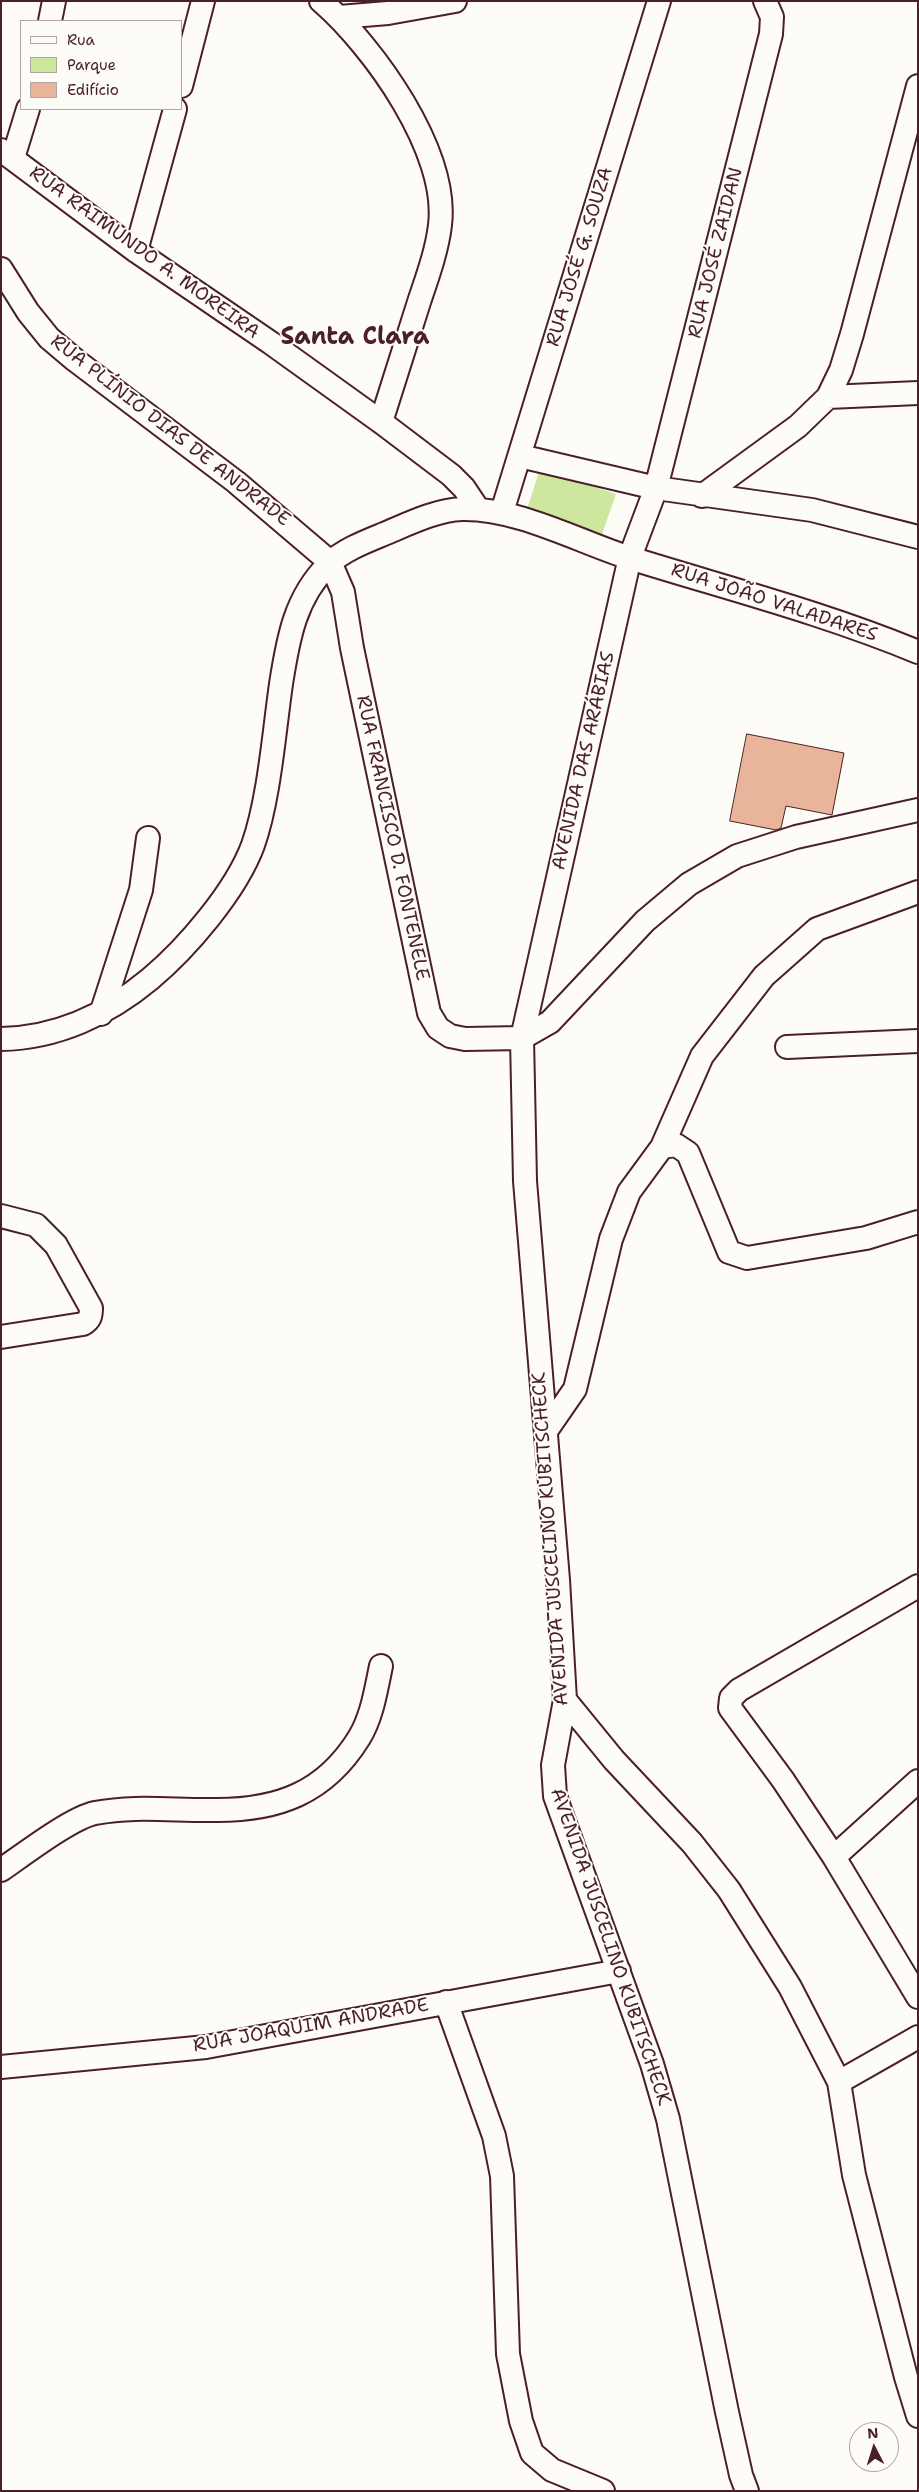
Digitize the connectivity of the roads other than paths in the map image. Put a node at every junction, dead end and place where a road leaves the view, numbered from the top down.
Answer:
1 (54, 1) edge
2 (203, 1) edge
3 (321, 1) edge
4 (455, 1) edge
5 (659, 1) edge
6 (768, 9) edge
7 (339, 17) junction
8 (50, 20) edge
9 (182, 82) edge
10 (918, 86) edge
11 (28, 110) edge
12 (175, 110) edge
13 (7, 154) edge
14 (136, 252) junction
15 (1, 268) edge
16 (918, 393) edge
17 (828, 397) junction
18 (381, 422) junction
19 (520, 456) junction
20 (656, 488) junction
21 (702, 496) junction
22 (478, 509) junction
23 (502, 512) junction
24 (918, 537) edge
25 (630, 557) junction
26 (330, 562) junction
27 (918, 652) edge
28 (918, 810) edge
29 (148, 838) dead end
30 (918, 892) edge
31 (100, 1014) junction
32 (522, 1038) junction
33 (1, 1039) edge
34 (918, 1041) edge
35 (787, 1047) dead end
36 (662, 1147) junction
37 (1, 1216) edge
38 (918, 1222) edge
39 (1, 1337) edge
40 (546, 1431) junction
41 (918, 1586) edge
42 (381, 1666) dead end
43 (565, 1700) junction
44 (918, 1781) edge
45 (834, 1857) junction
46 (1, 1870) edge
47 (619, 1971) junction
48 (918, 1997) edge
49 (446, 2002) junction
50 (918, 2037) edge
51 (1, 2067) edge
52 (839, 2082) junction
53 (918, 2416) edge
54 (603, 2491) edge
55 (747, 2491) edge

1 - 8 street
2 - 9 street
3 - 7 street
4 - 7 street
5 - 19 street, RUA JOSÉ G. SOUZA
6 - 20 street, RUA JOSÉ ZAIDAN
7 - 18 street
10 - 17 street
11 - 13 street
12 - 14 street
13 - 14 street, RUA RAIMUNDO A. MOREIRA
14 - 18 street, RUA RAIMUNDO A. MOREIRA
15 - 26 street, RUA PLÍNIO DIAS DE ANDRADE
16 - 17 street
17 - 21 street
18 - 22 street, RUA RAIMUNDO A. MOREIRA
19 - 20 street
19 - 23 street, RUA JOSÉ G. SOUZA
20 - 21 street
20 - 25 street, AVENIDA DAS ARÁBIAS
21 - 24 street
22 - 23 street
22 - 26 street
23 - 25 street
25 - 27 street, RUA JOÃO VALADARES
25 - 32 street, AVENIDA DAS ARÁBIAS
26 - 31 street
26 - 32 street, RUA FRANCISCO D. FONTENELE
28 - 32 street
29 - 31 street
30 - 36 street
31 - 33 street
32 - 40 street, AVENIDA JUSCELINO KUBITSCHECK
34 - 35 street
36 - 38 street
36 - 40 street
37 - 39 street
40 - 43 street, AVENIDA JUSCELINO KUBITSCHECK
41 - 45 street
42 - 46 street
43 - 47 street, AVENIDA JUSCELINO KUBITSCHECK
43 - 52 street
44 - 45 street
45 - 48 street
47 - 49 street, RUA JOAQUIM ANDRADE
47 - 55 street, AVENIDA JUSCELINO KUBITSCHECK
49 - 51 street, RUA JOAQUIM ANDRADE
49 - 54 street
50 - 52 street
52 - 53 street

